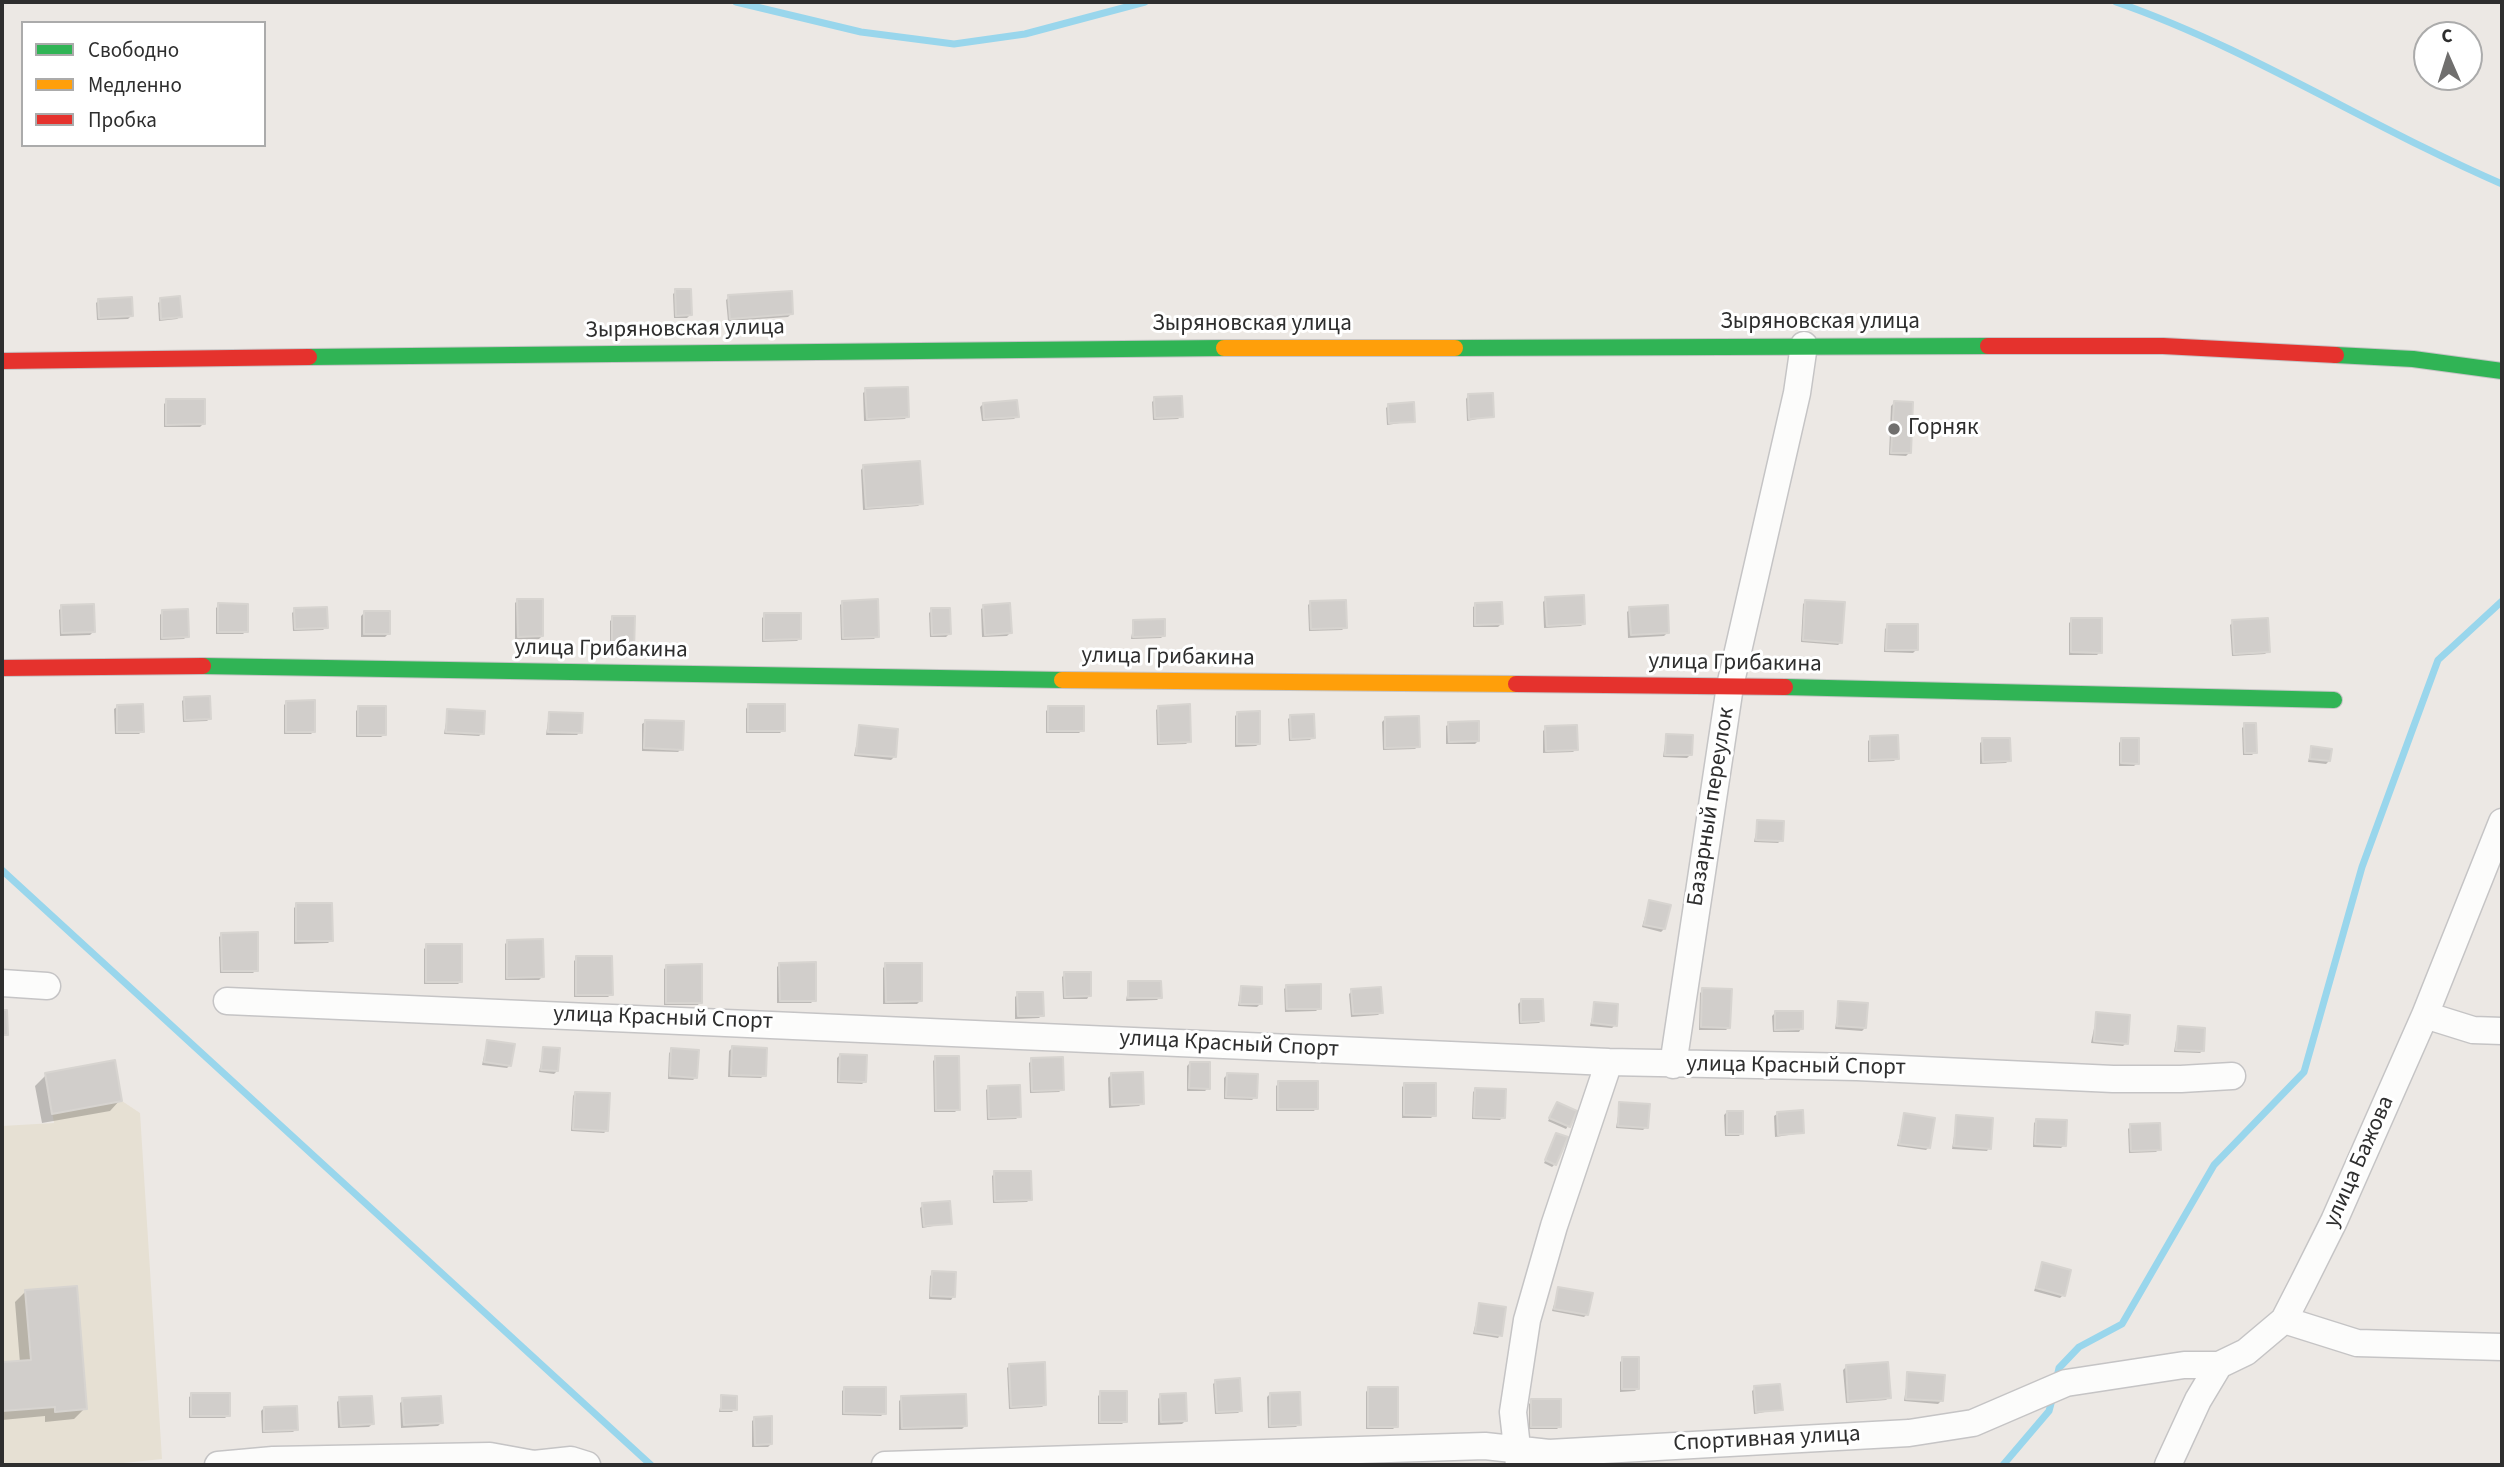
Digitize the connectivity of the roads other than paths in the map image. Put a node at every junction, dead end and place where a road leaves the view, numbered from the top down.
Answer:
1 (1804, 345) junction
2 (2, 361) edge
3 (2502, 371) edge
4 (2, 668) edge
5 (1730, 686) junction
6 (2334, 700) dead end
7 (2502, 822) edge
8 (2, 983) edge
9 (47, 986) dead end
10 (227, 1001) dead end
11 (2425, 1015) junction
12 (2502, 1031) edge
13 (1609, 1062) junction
14 (1673, 1065) junction
15 (2232, 1076) dead end
16 (2284, 1320) junction
17 (2502, 1347) edge
18 (2219, 1365) junction
19 (1518, 1457) edge
20 (413, 1462) edge
21 (218, 1465) edge
22 (534, 1465) edge
23 (587, 1465) edge
24 (886, 1465) edge
25 (2168, 1465) edge

1 - 2 street, Зыряновская улица
1 - 3 street, Зыряновская улица
1 - 5 street, Базарный переулок
4 - 5 street, улица Грибакина
5 - 6 street, улица Грибакина
5 - 14 street, Базарный переулок
7 - 11 street, улица Бажова
8 - 9 street
10 - 13 street, улица Красный Спорт
11 - 12 street
11 - 16 street, улица Бажова
13 - 14 street, улица Красный Спорт
13 - 19 street
14 - 15 street, улица Красный Спорт
16 - 17 street
16 - 18 street, улица Бажова
18 - 19 street, Спортивная улица
18 - 25 street
19 - 24 street, Спортивная улица
20 - 21 street
20 - 22 street
22 - 23 street

